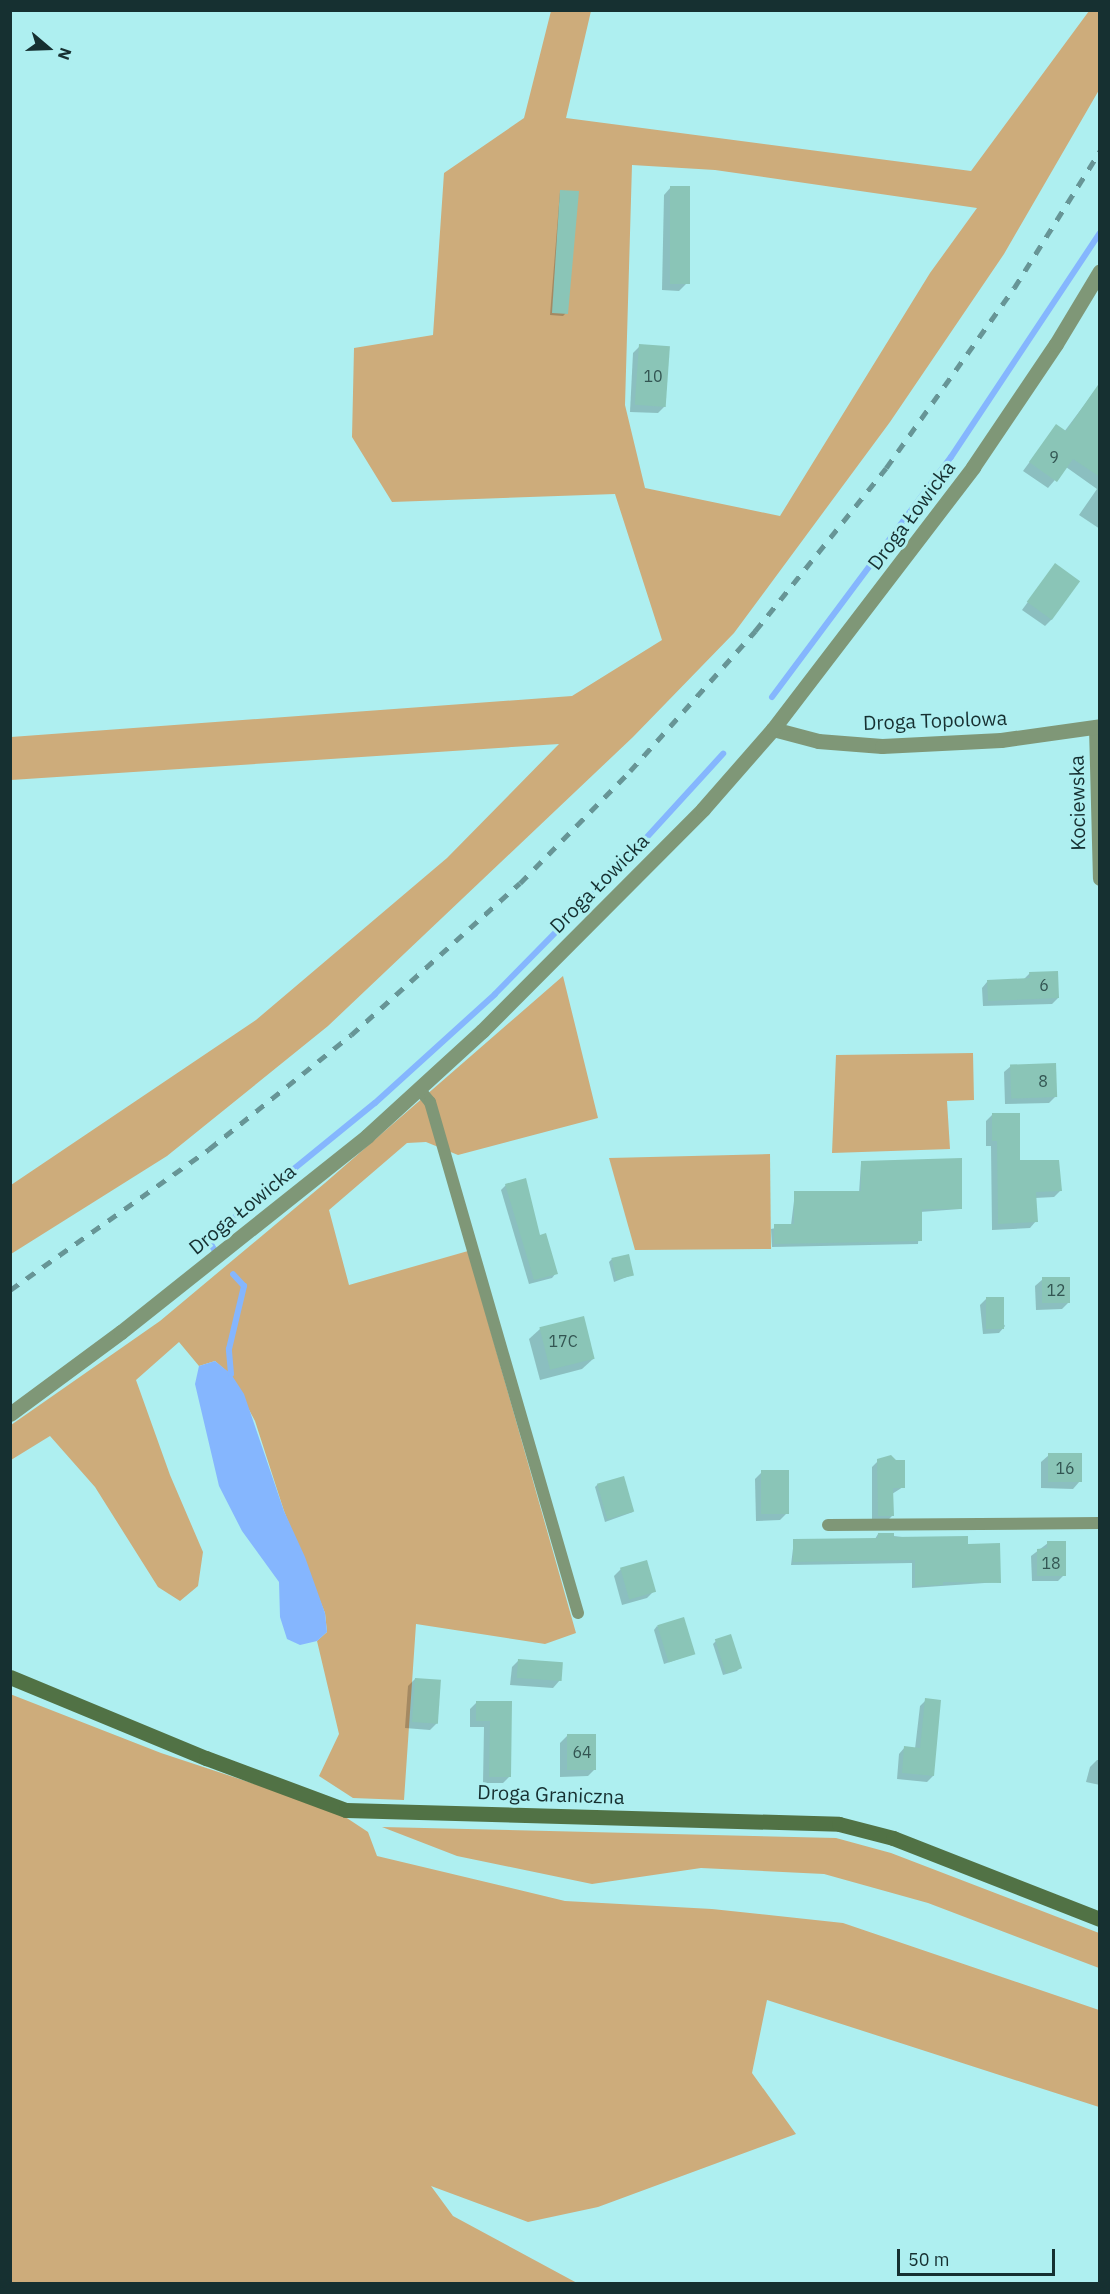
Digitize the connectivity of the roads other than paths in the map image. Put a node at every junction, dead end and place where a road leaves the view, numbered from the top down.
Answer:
1 (1100, 271) edge
2 (1098, 727) edge
3 (773, 729) junction
4 (1100, 878) edge
5 (419, 1089) junction
6 (10, 1414) edge
7 (1100, 1523) edge
8 (828, 1525) dead end
9 (578, 1613) dead end
10 (10, 1677) edge
11 (1100, 1919) edge

1 - 3 street, Droga Łowicka
2 - 3 street, Droga Topolowa
2 - 4 street, Kociewska
3 - 5 street, Droga Łowicka
5 - 6 street, Droga Łowicka
5 - 9 lane
7 - 8 lane
10 - 11 street, Droga Graniczna

